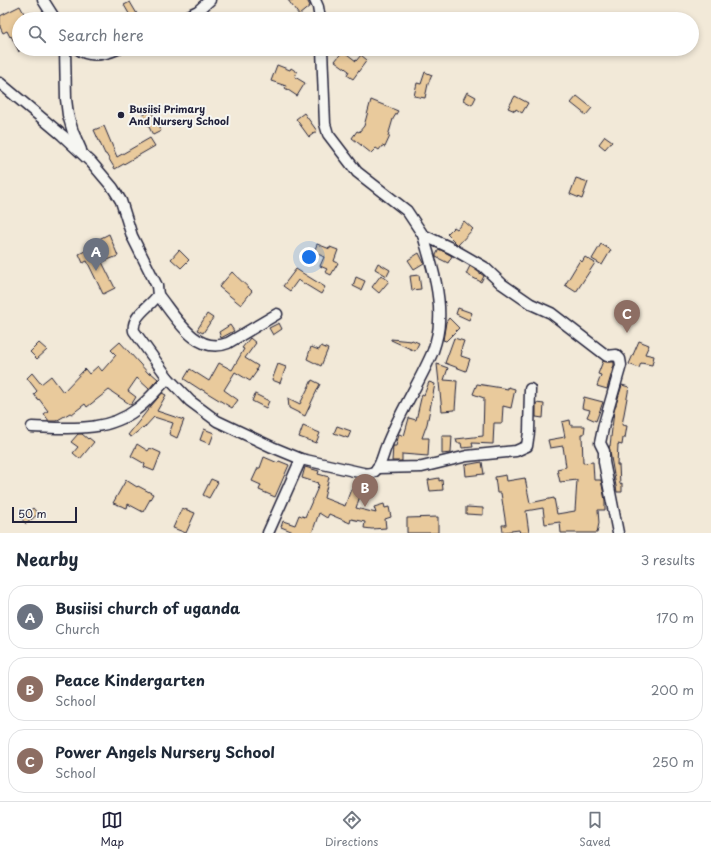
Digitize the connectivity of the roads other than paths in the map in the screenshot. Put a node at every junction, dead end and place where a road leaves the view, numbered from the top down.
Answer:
1 (43, 0) edge
2 (210, 0) edge
3 (315, 0) edge
4 (50, 12) edge
5 (196, 12) edge
6 (319, 12) edge
7 (65, 56) edge
8 (322, 56) edge
9 (0, 83) edge
10 (84, 156) junction
11 (423, 235) junction
12 (158, 295) junction
13 (277, 314) dead end
14 (168, 378) junction
15 (530, 389) dead end
16 (32, 427) dead end
17 (301, 459) junction
18 (377, 468) junction
19 (268, 533) edge
20 (618, 533) edge

1 - 4 street
2 - 5 street
3 - 6 street
7 - 10 street
8 - 11 street
9 - 10 street
10 - 12 street
11 - 18 street
11 - 20 street
12 - 13 street
12 - 14 street
14 - 16 street
14 - 17 street
15 - 18 street
17 - 18 street
17 - 19 street

